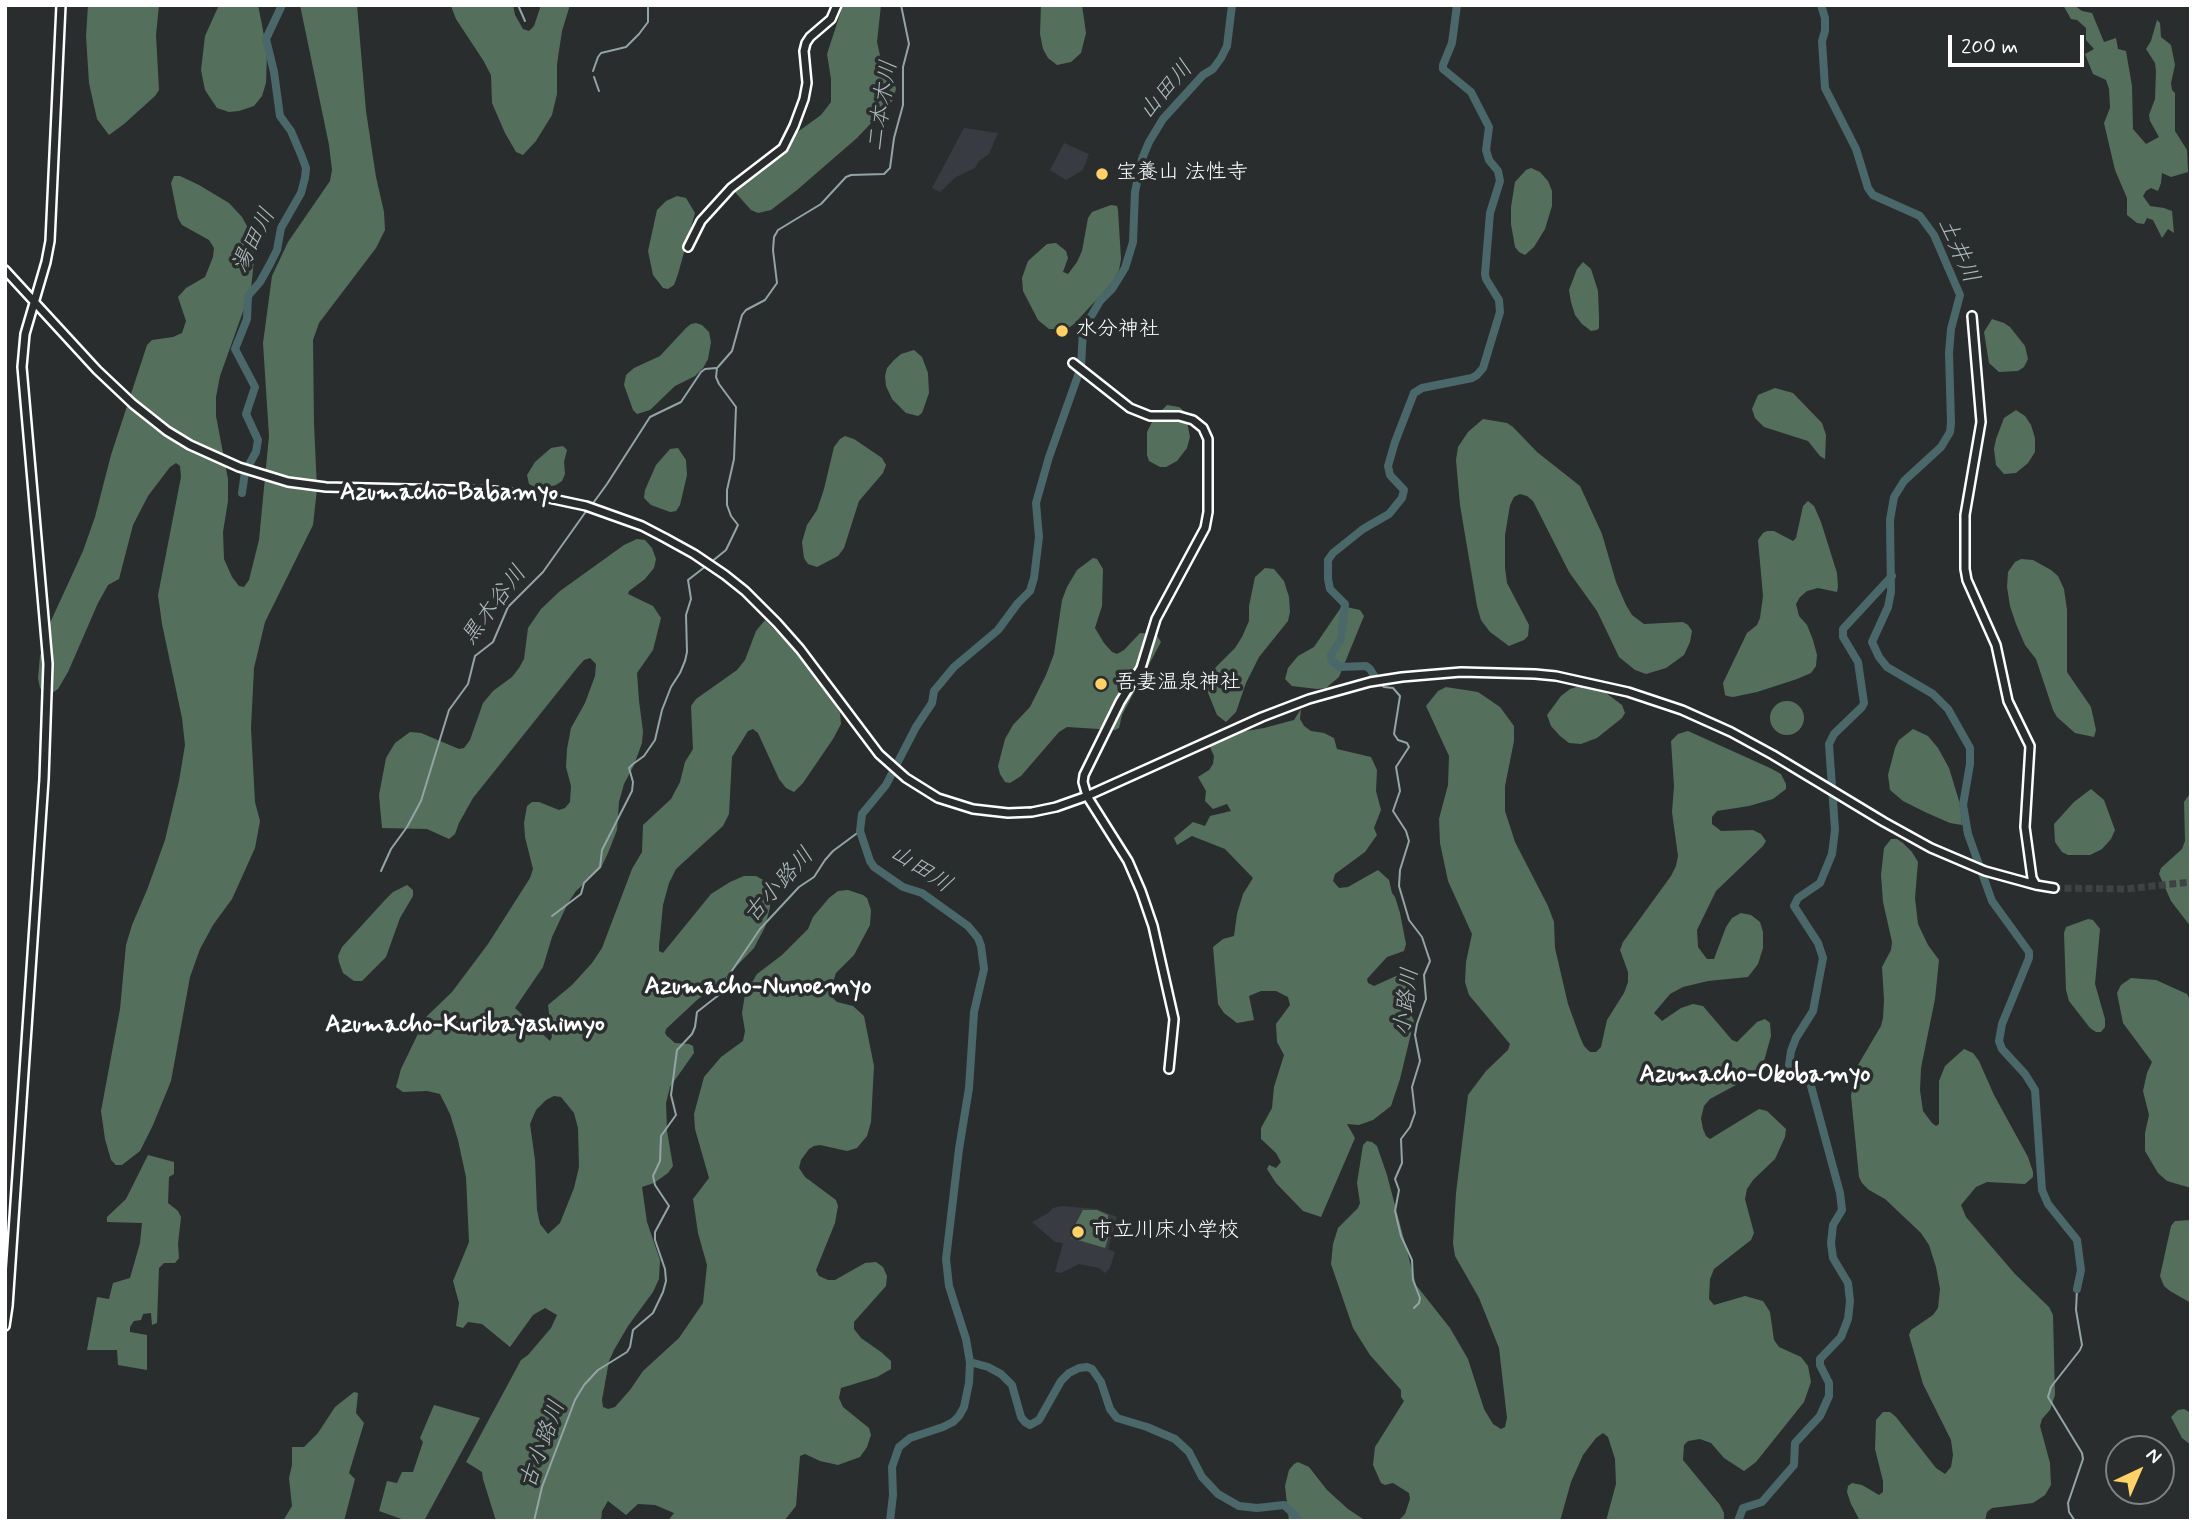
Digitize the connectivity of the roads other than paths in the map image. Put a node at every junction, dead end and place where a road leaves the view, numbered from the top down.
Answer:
1 (61, 5) edge
2 (838, 5) edge
3 (688, 247) dead end
4 (5, 270) edge
5 (34, 300) junction
6 (1972, 316) dead end
7 (1074, 364) dead end
8 (1087, 796) junction
9 (2036, 885) junction
10 (2054, 888) tunnel mouth
11 (1169, 1069) dead end
12 (5, 1326) edge

1 - 5 street
2 - 3 street
4 - 5 street
5 - 8 street
5 - 12 street
6 - 9 street
7 - 8 street
8 - 9 street
8 - 11 street
9 - 10 street

